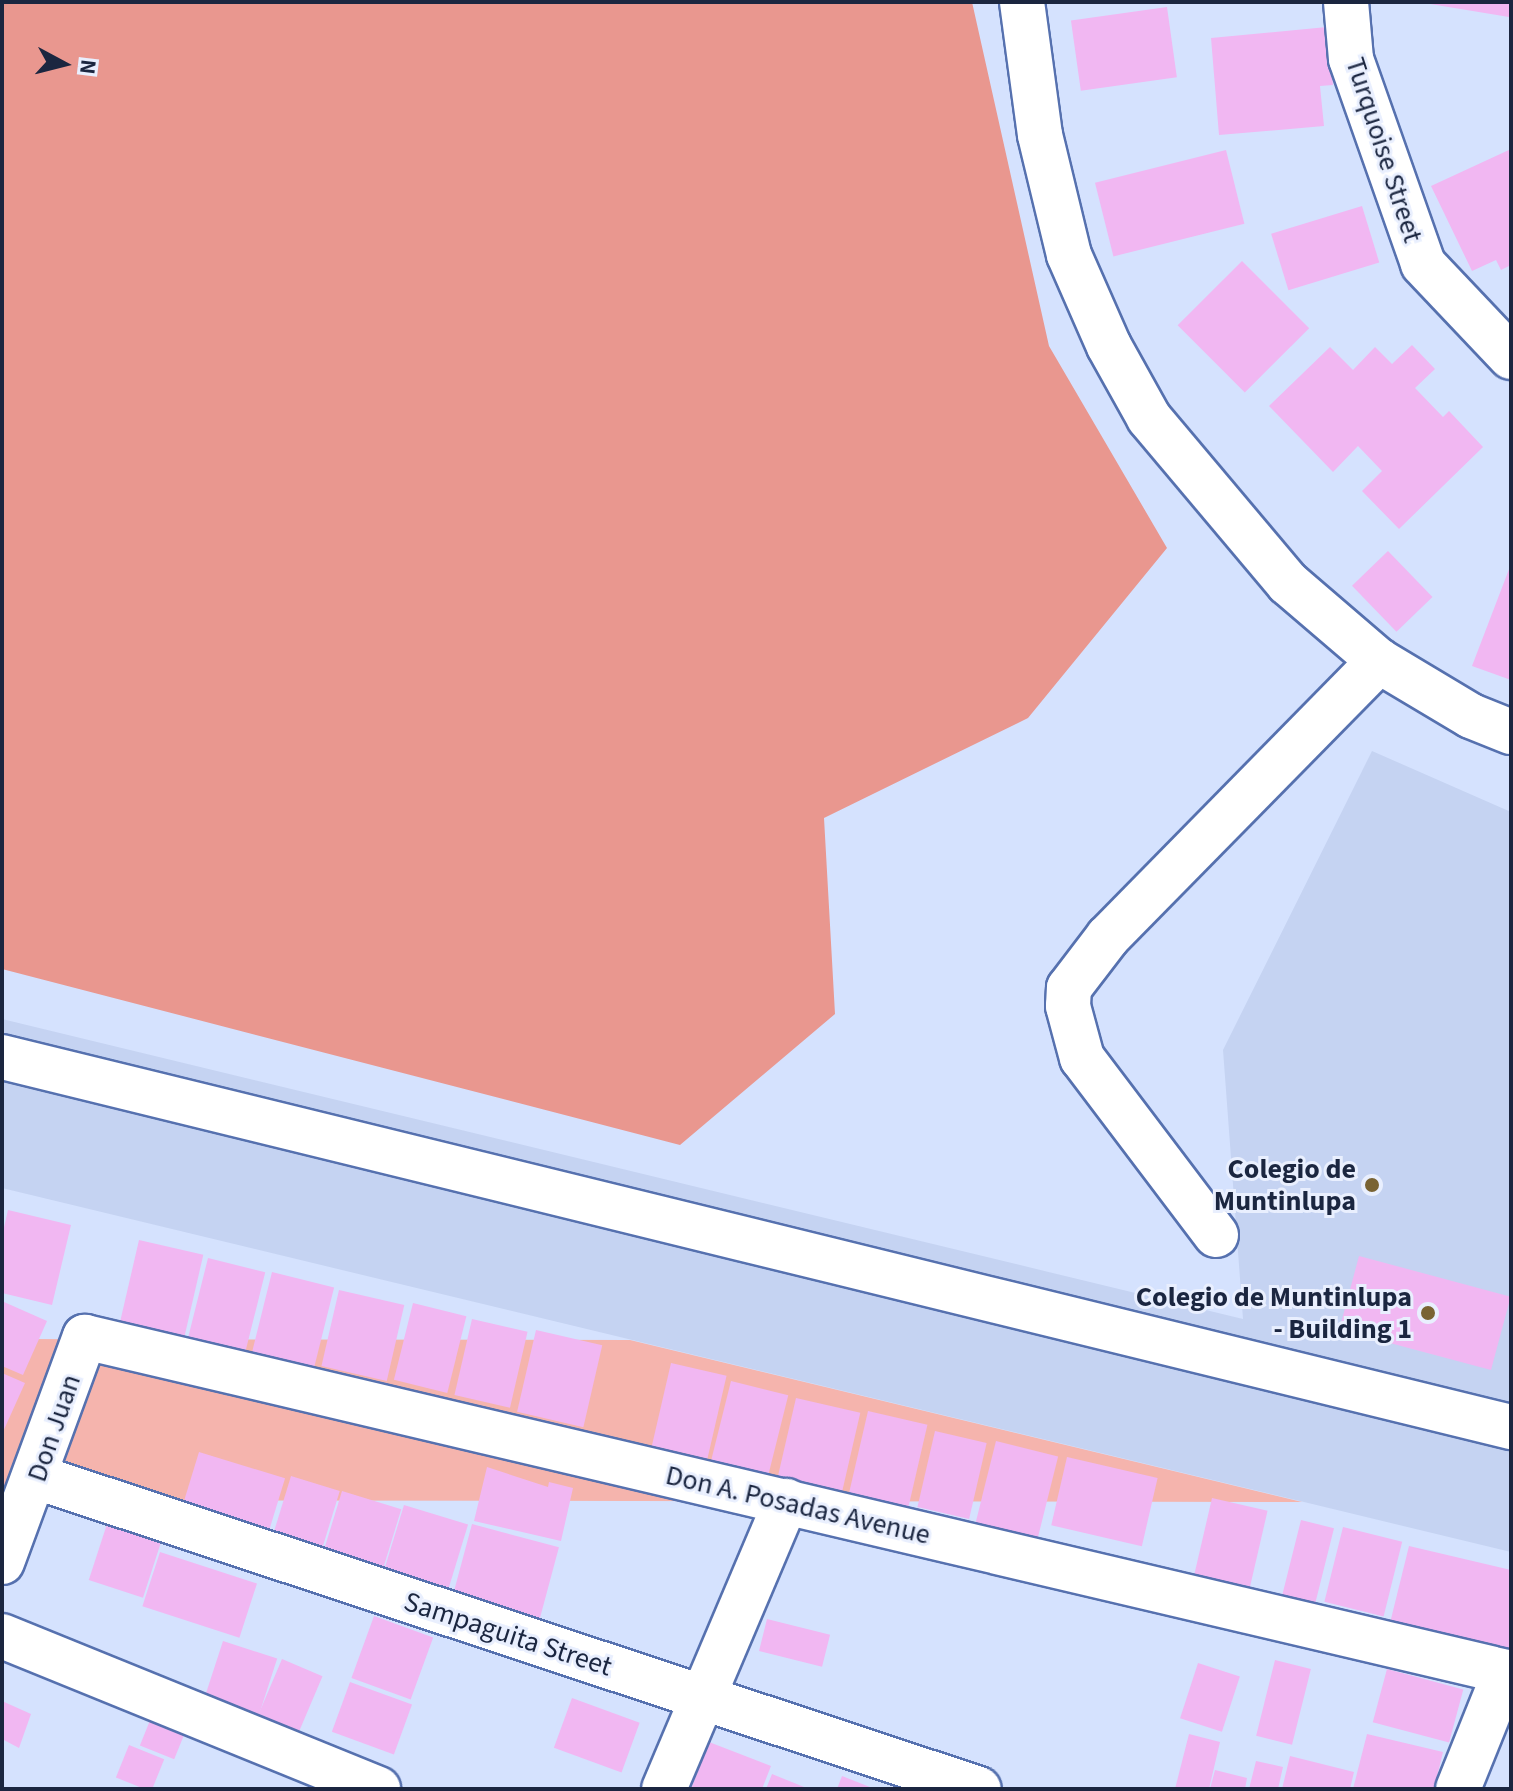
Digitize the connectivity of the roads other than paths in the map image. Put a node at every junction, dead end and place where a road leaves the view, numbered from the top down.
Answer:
1 (1022, 2) edge
2 (1346, 2) edge
3 (1511, 357) edge
4 (1379, 661) junction
5 (1511, 732) edge
6 (2, 1057) edge
7 (1216, 1235) dead end
8 (85, 1337) joint
9 (1511, 1427) edge
10 (37, 1477) junction
11 (786, 1501) junction
12 (2, 1562) edge
13 (2, 1636) edge
14 (1508, 1673) edge
15 (702, 1699) junction
16 (378, 1789) edge
17 (664, 1789) edge
18 (979, 1789) edge
19 (1458, 1789) edge

1 - 4 street
2 - 3 street, Turquoise Street
4 - 5 street
4 - 7 street
6 - 9 street
8 - 10 street, Don Juan
8 - 11 street, Don A. Posadas Avenue
10 - 12 street, Don Juan
10 - 15 street, Sampaguita Street
11 - 14 street, Don A. Posadas Avenue
11 - 15 street
13 - 16 street
14 - 19 street
15 - 17 street
15 - 18 street, Sampaguita Street

